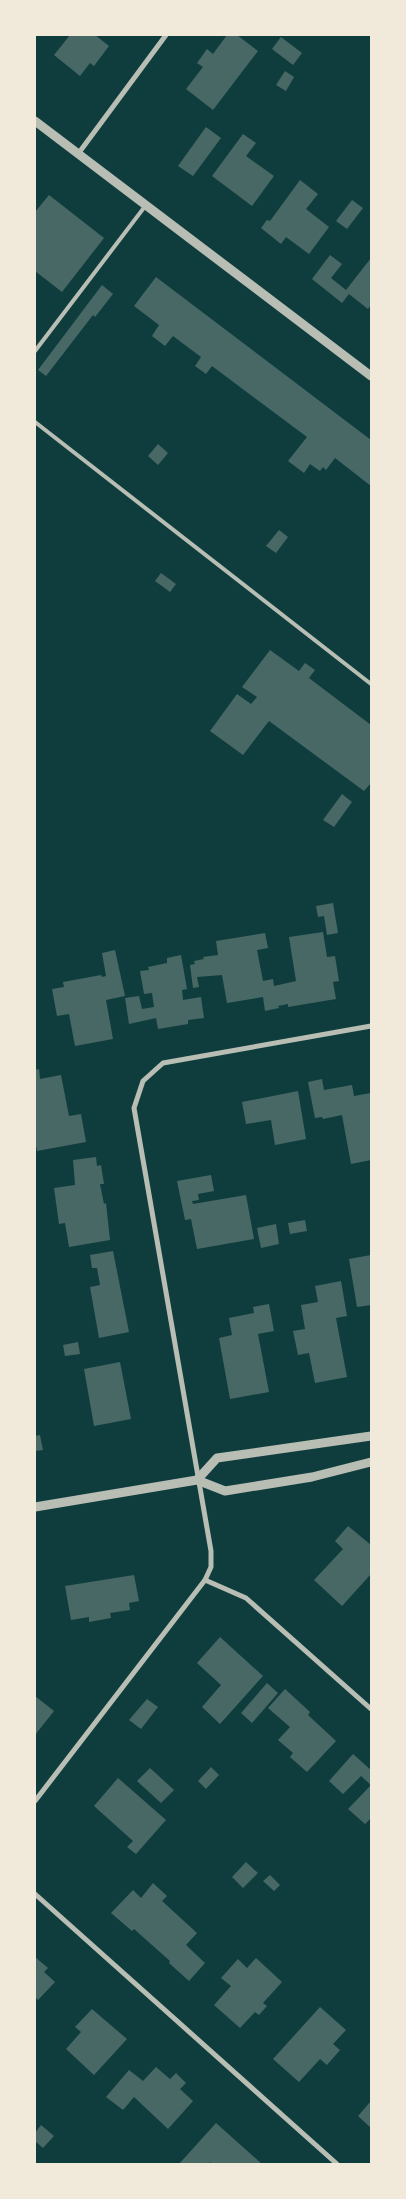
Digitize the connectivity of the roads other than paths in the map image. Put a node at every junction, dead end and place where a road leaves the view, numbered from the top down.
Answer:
1 (166, 35) edge
2 (35, 121) edge
3 (78, 154) junction
4 (146, 205) junction
5 (35, 351) edge
6 (371, 376) edge
7 (35, 422) edge
8 (371, 684) edge
9 (371, 1026) edge
10 (371, 1436) edge
11 (371, 1462) edge
12 (197, 1480) junction
13 (35, 1506) edge
14 (205, 1580) junction
15 (371, 1709) edge
16 (35, 1801) edge
17 (35, 1894) edge
18 (337, 2164) edge

1 - 3 street
2 - 3 street
3 - 4 street
4 - 5 lane
4 - 6 street
7 - 8 lane
9 - 12 street
10 - 12 street
11 - 12 street
12 - 13 street
12 - 14 street
14 - 15 street
14 - 16 street
17 - 18 street

